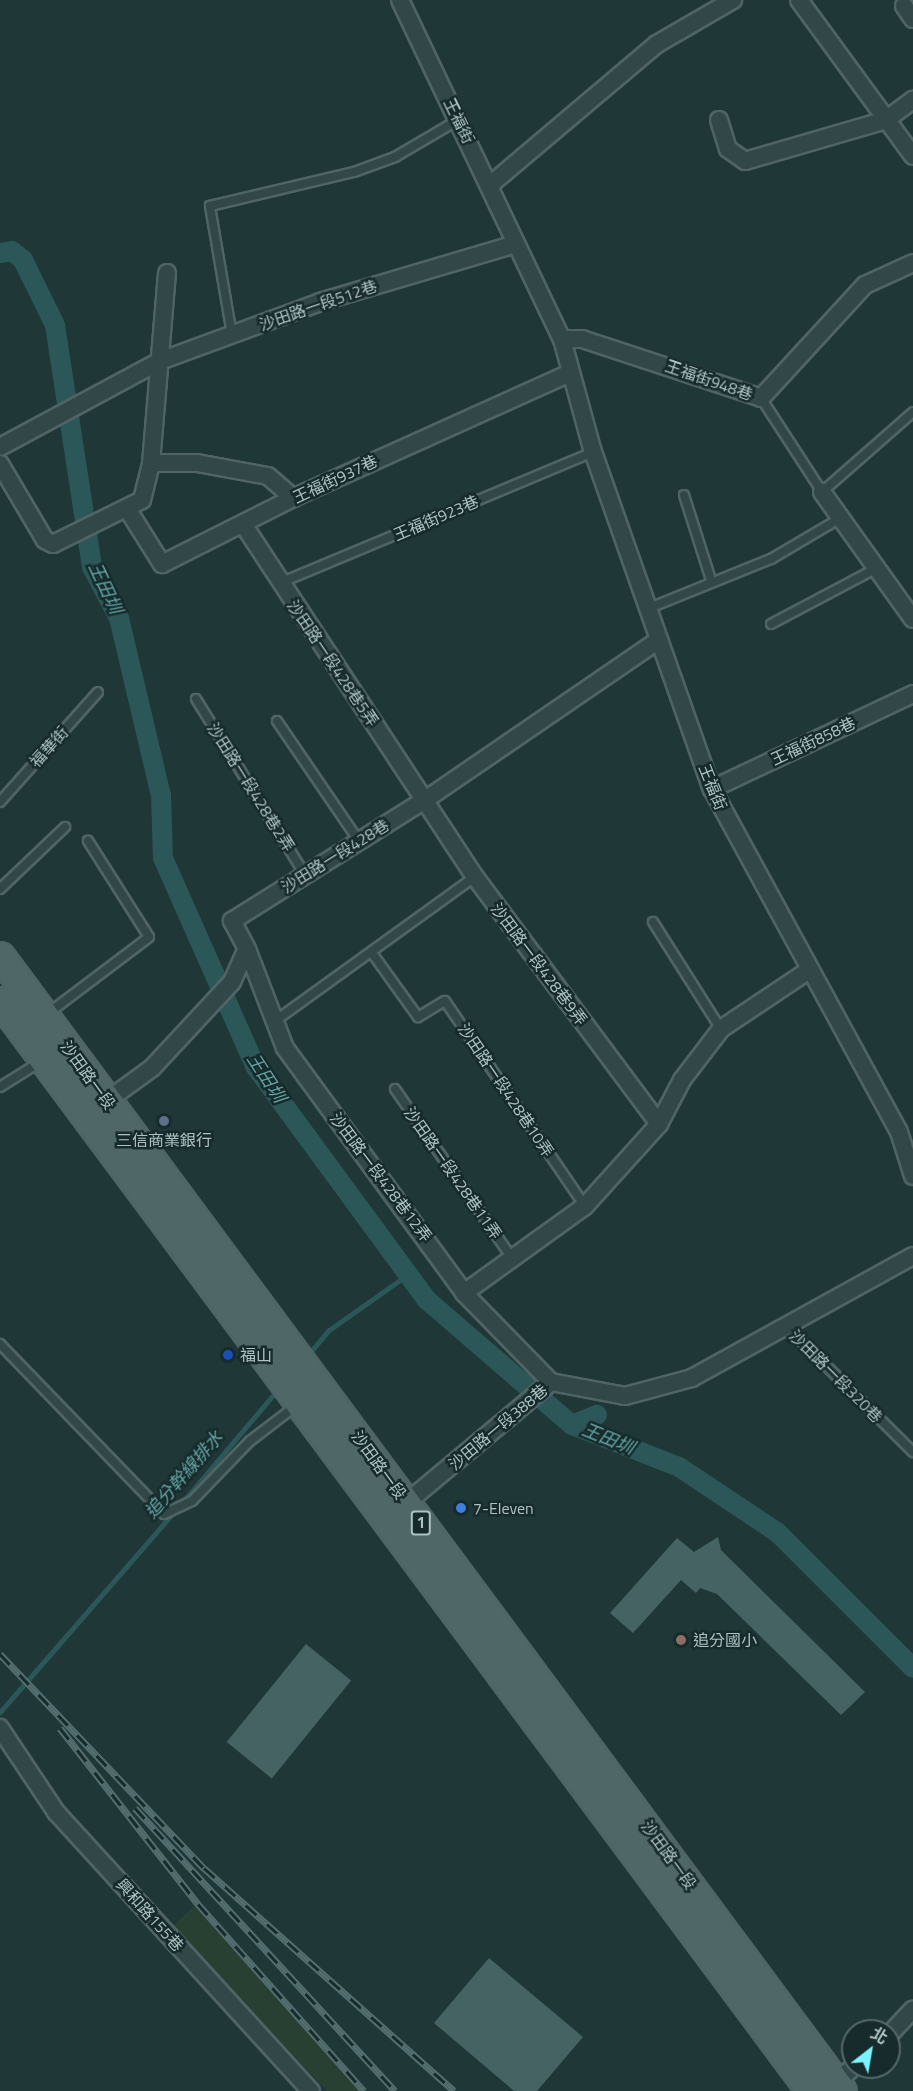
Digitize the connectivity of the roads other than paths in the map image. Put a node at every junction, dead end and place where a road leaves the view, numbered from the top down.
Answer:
1 (400, 0) edge
2 (733, 0) edge
3 (799, 0) edge
4 (913, 100) edge
5 (458, 120) junction
6 (719, 120) dead end
7 (886, 120) junction
8 (913, 156) edge
9 (490, 185) junction
10 (516, 244) junction
11 (913, 263) edge
12 (167, 273) dead end
13 (232, 335) junction
14 (562, 339) junction
15 (160, 361) junction
16 (568, 374) junction
17 (760, 398) junction
18 (913, 412) edge
19 (0, 447) edge
20 (593, 452) junction
21 (151, 463) junction
22 (0, 464) edge
23 (822, 492) junction
24 (684, 495) dead end
25 (293, 498) junction
26 (128, 510) junction
27 (839, 519) junction
28 (243, 524) junction
29 (873, 570) junction
30 (711, 580) junction
31 (280, 583) junction
32 (647, 609) junction
33 (913, 619) edge
34 (771, 624) dead end
35 (659, 640) junction
36 (98, 692) dead end
37 (913, 694) edge
38 (196, 699) dead end
39 (277, 721) dead end
40 (712, 789) junction
41 (425, 800) junction
42 (0, 802) edge
43 (65, 827) dead end
44 (88, 841) dead end
45 (359, 841) junction
46 (305, 875) junction
47 (475, 877) junction
48 (0, 889) edge
49 (653, 922) dead end
50 (247, 949) junction
51 (372, 953) junction
52 (0, 956) edge
53 (809, 970) junction
54 (0, 1001) edge
55 (45, 1016) junction
56 (275, 1021) junction
57 (721, 1029) junction
58 (41, 1060) junction
59 (0, 1087) edge
60 (395, 1089) dead end
61 (96, 1109) junction
62 (659, 1124) junction
63 (913, 1176) edge
64 (585, 1206) junction
65 (913, 1257) edge
66 (512, 1258) junction
67 (464, 1293) junction
68 (786, 1326) junction
69 (0, 1344) edge
70 (551, 1382) junction
71 (297, 1405) junction
72 (913, 1452) edge
73 (398, 1510) junction
74 (1, 1729) edge
75 (913, 2009) edge
76 (901, 2022) edge
77 (835, 2083) edge
78 (311, 2091) edge

1 - 5 street, 王福街
2 - 9 street
3 - 7 street
4 - 7 street
5 - 9 street, 王福街
5 - 13 lane
6 - 7 street
7 - 8 street
9 - 10 street, 王福街
10 - 13 street, 沙田路一段512巷
10 - 14 street
11 - 17 street, 王福街948巷
12 - 15 street
13 - 15 street, 沙田路一段512巷
14 - 16 street
14 - 17 street, 王福街948巷
15 - 19 street, 沙田路一段512巷
15 - 21 street
16 - 20 street, 王福街
16 - 25 street, 王福街937巷
17 - 23 lane
18 - 23 lane
20 - 31 lane, 王福街923巷
20 - 32 street, 王福街
21 - 25 street
21 - 26 street
22 - 26 street
23 - 27 street
24 - 30 lane
25 - 28 street, 王福街937巷
26 - 28 street, 王福街937巷
27 - 29 street
27 - 30 lane
28 - 31 street, 沙田路一段428巷5弄
29 - 33 street
29 - 34 lane
30 - 32 lane
31 - 41 street, 沙田路一段428巷5弄
32 - 35 street, 王福街
35 - 40 street, 王福街
35 - 41 street, 沙田路一段428巷
36 - 42 lane, 福華街
37 - 40 street, 王福街858巷
38 - 46 lane, 沙田路一段428巷2弄
39 - 45 lane
40 - 53 street, 王福街
41 - 45 street, 沙田路一段428巷
41 - 47 street, 沙田路一段428巷9弄
43 - 48 lane
44 - 55 lane
45 - 46 street, 沙田路一段428巷
46 - 50 street, 沙田路一段428巷
47 - 51 lane
47 - 62 street, 沙田路一段428巷9弄
49 - 57 lane
50 - 56 street, 沙田路一段428巷12弄
50 - 61 street
51 - 56 lane
51 - 64 lane, 沙田路一段428巷10弄
52 - 55 main road, 沙田路一段 / 1
53 - 57 street
53 - 63 street, 王福街
54 - 58 main road, 沙田路一段 / 1
55 - 61 main road, 沙田路一段 / 1
56 - 67 street, 沙田路一段428巷12弄
57 - 62 street
58 - 59 lane
58 - 61 main road, 沙田路一段 / 1
60 - 66 lane, 沙田路一段428巷11弄
61 - 71 main road, 沙田路一段 / 1
61 - 73 main road, 沙田路一段 / 1
62 - 64 street
64 - 66 street
65 - 68 street, 沙田路一段320巷
66 - 67 street
67 - 70 street, 沙田路一段428巷12弄
68 - 70 street, 沙田路一段388巷
68 - 72 lane, 沙田路一段320巷
69 - 71 lane
70 - 73 street, 沙田路一段388巷
71 - 73 main road, 沙田路一段 / 1
73 - 77 main road, 沙田路一段 / 1
74 - 78 street, 興和路155巷
75 - 76 street

